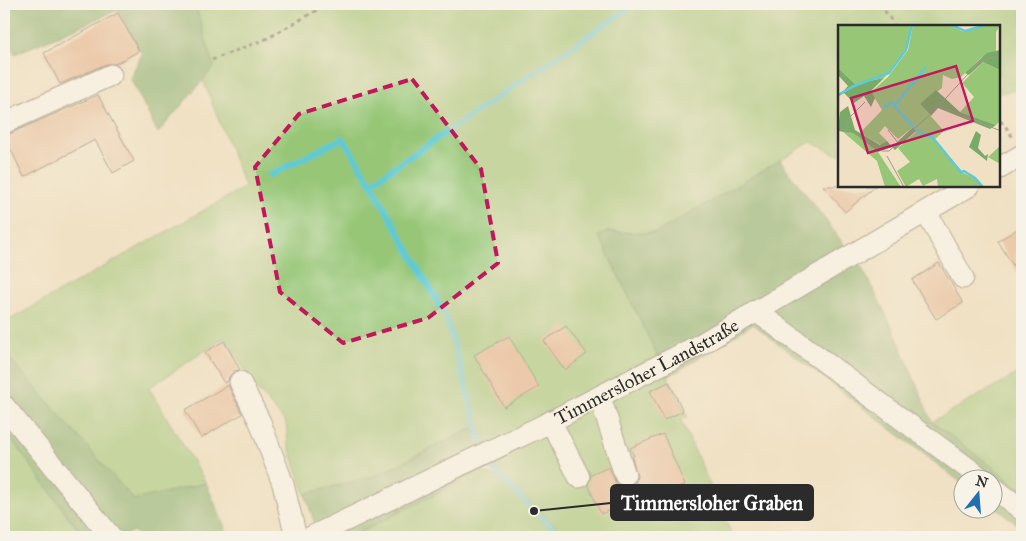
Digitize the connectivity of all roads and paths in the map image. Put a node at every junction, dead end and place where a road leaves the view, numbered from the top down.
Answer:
1 (328, 4) edge
2 (880, 4) edge
3 (894, 25) edge
4 (212, 60) dead end
5 (111, 74) dead end
6 (4, 123) edge
7 (1022, 155) edge
8 (1001, 167) edge
9 (966, 188) edge
10 (926, 212) junction
11 (963, 278) dead end
12 (756, 311) junction
13 (240, 382) dead end
14 (600, 397) junction
15 (4, 406) edge
16 (551, 422) junction
17 (968, 468) edge
18 (625, 475) dead end
19 (579, 477) dead end
20 (1004, 496) edge
21 (1022, 510) edge
22 (111, 537) edge
23 (296, 537) edge
24 (311, 537) edge

1 - 4 path
2 - 3 path
5 - 6 street
7 - 8 street
9 - 10 street, Timmersloher Landstraße
10 - 11 street
10 - 12 street, Timmersloher Landstraße
12 - 14 street, Timmersloher Landstraße
12 - 17 street
13 - 23 street
14 - 16 street, Timmersloher Landstraße
14 - 18 street
15 - 22 street
16 - 19 street
16 - 24 street, Timmersloher Landstraße
20 - 21 street

